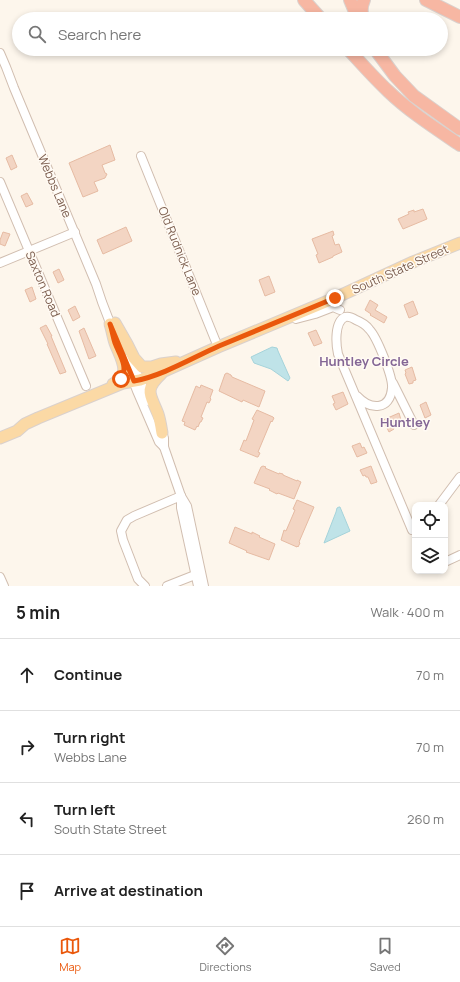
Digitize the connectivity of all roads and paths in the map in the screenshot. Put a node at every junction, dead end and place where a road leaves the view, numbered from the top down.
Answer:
1 (304, 0) edge
2 (350, 0) edge
3 (364, 0) edge
4 (426, 0) edge
5 (315, 12) edge
6 (355, 12) edge
7 (361, 12) edge
8 (460, 17) edge
9 (0, 53) edge
10 (355, 56) edge
11 (380, 56) edge
12 (0, 64) edge
13 (14, 88) junction
14 (460, 129) edge
15 (460, 145) edge
16 (141, 156) dead end
17 (0, 182) edge
18 (75, 232) junction
19 (460, 243) edge
20 (29, 251) junction
21 (0, 263) edge
22 (335, 298) junction
23 (342, 314) junction
24 (275, 323) junction
25 (113, 324) junction
26 (218, 347) junction
27 (190, 359) junction
28 (162, 372) junction
29 (136, 381) junction
30 (392, 381) junction
31 (86, 386) dead end
32 (357, 396) junction
33 (377, 406) junction
34 (64, 407) junction
35 (414, 425) dead end
36 (369, 427) junction
37 (17, 430) junction
38 (162, 433) junction
39 (0, 438) edge
40 (164, 447) junction
41 (460, 477) edge
42 (181, 496) junction
43 (441, 502) edge
44 (412, 527) edge
45 (460, 555) edge
46 (448, 561) edge
47 (198, 573) junction
48 (0, 577) edge
49 (4, 586) edge
50 (145, 586) edge
51 (167, 586) edge
52 (198, 586) edge
53 (204, 586) edge

1 - 5 highway
2 - 6 highway
3 - 7 highway
4 - 8 highway
9 - 13 street, Webbs Lane
10 - 15 highway
11 - 14 highway
12 - 13 street, Webbs Lane
13 - 18 street, Webbs Lane
16 - 26 street, Old Rudnick Lane
17 - 20 street, Saxton Road
18 - 20 street
18 - 25 street, Webbs Lane
19 - 22 main road, South State Street
20 - 21 street
20 - 31 street, Saxton Road
22 - 23 street
22 - 24 main road, South State Street
23 - 24 street
23 - 30 street
23 - 32 street
24 - 26 main road, South State Street
25 - 27 main road
25 - 29 street, Webbs Lane
25 - 34 main road
26 - 27 main road, South State Street
27 - 28 main road, South State Street
28 - 29 main road, South State Street
28 - 38 main road
29 - 34 main road, South State Street
29 - 37 main road, South State Street
29 - 38 street
29 - 40 street
30 - 33 street
30 - 35 street
32 - 33 street
32 - 36 street
33 - 36 street
34 - 37 main road, South State Street
36 - 44 street
37 - 39 main road, South State Street
38 - 40 street
40 - 42 street
41 - 43 street
42 - 47 street
42 - 50 street
45 - 46 street
47 - 51 street
47 - 52 street
47 - 53 street
48 - 49 street

